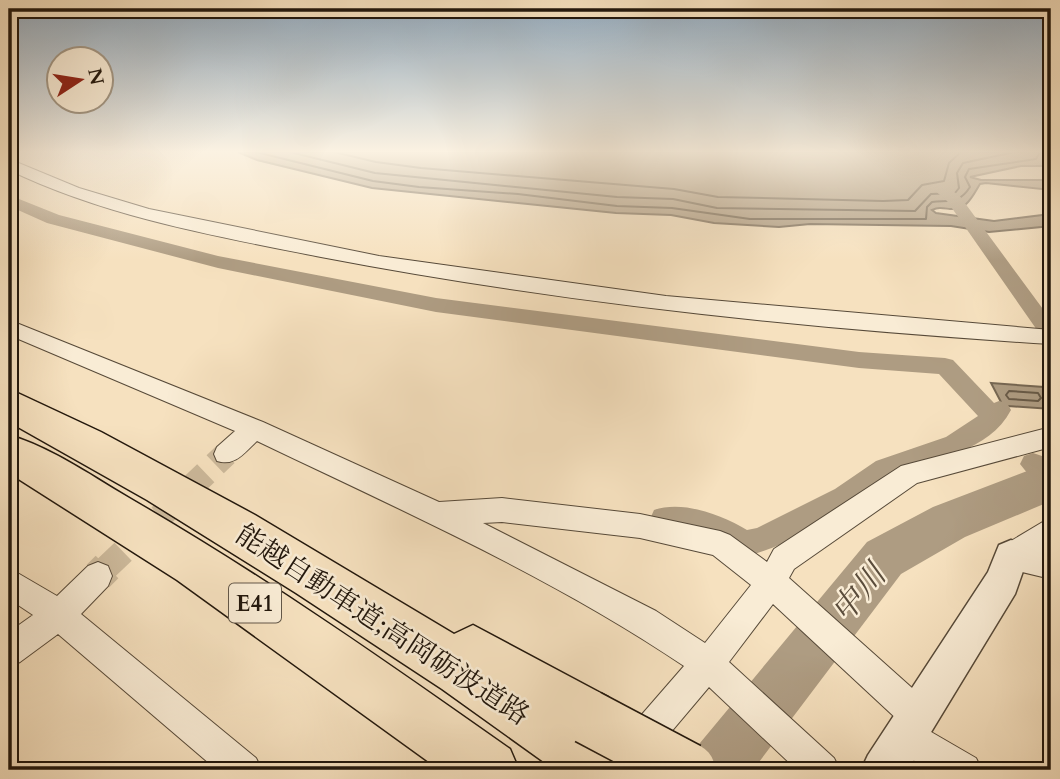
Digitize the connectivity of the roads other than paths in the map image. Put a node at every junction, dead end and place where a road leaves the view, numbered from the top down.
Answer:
1 (65, 188) edge
2 (9, 327) edge
3 (1051, 337) edge
4 (9, 404) edge
5 (254, 429) junction
6 (1051, 437) edge
7 (9, 452) edge
8 (226, 454) tunnel mouth
9 (438, 514) junction
10 (1051, 530) edge
11 (1011, 557) junction
12 (1051, 565) edge
13 (98, 576) tunnel mouth
14 (9, 582) edge
15 (781, 592) junction
16 (59, 615) junction
17 (9, 651) edge
18 (715, 670) junction
19 (912, 727) junction
20 (586, 743) edge
21 (818, 766) edge
22 (244, 770) edge
23 (489, 770) edge
24 (616, 770) edge
25 (688, 770) edge
26 (883, 770) edge
27 (964, 770) edge

1 - 3 street
2 - 5 street
4 - 20 highway, 能越自動車道;高岡砺波道路 / E41
5 - 8 street
5 - 9 street
6 - 15 street
7 - 23 highway, 能越自動車道;高岡砺波道路 / E41
9 - 15 street
9 - 18 street
10 - 11 street
11 - 12 street
11 - 19 street
13 - 16 street
14 - 16 street
15 - 18 street
15 - 19 street
16 - 17 street
16 - 22 street
18 - 21 street
18 - 24 street
19 - 26 street
19 - 27 street
20 - 25 highway, 能越自動車道;高岡砺波道路, bridge

